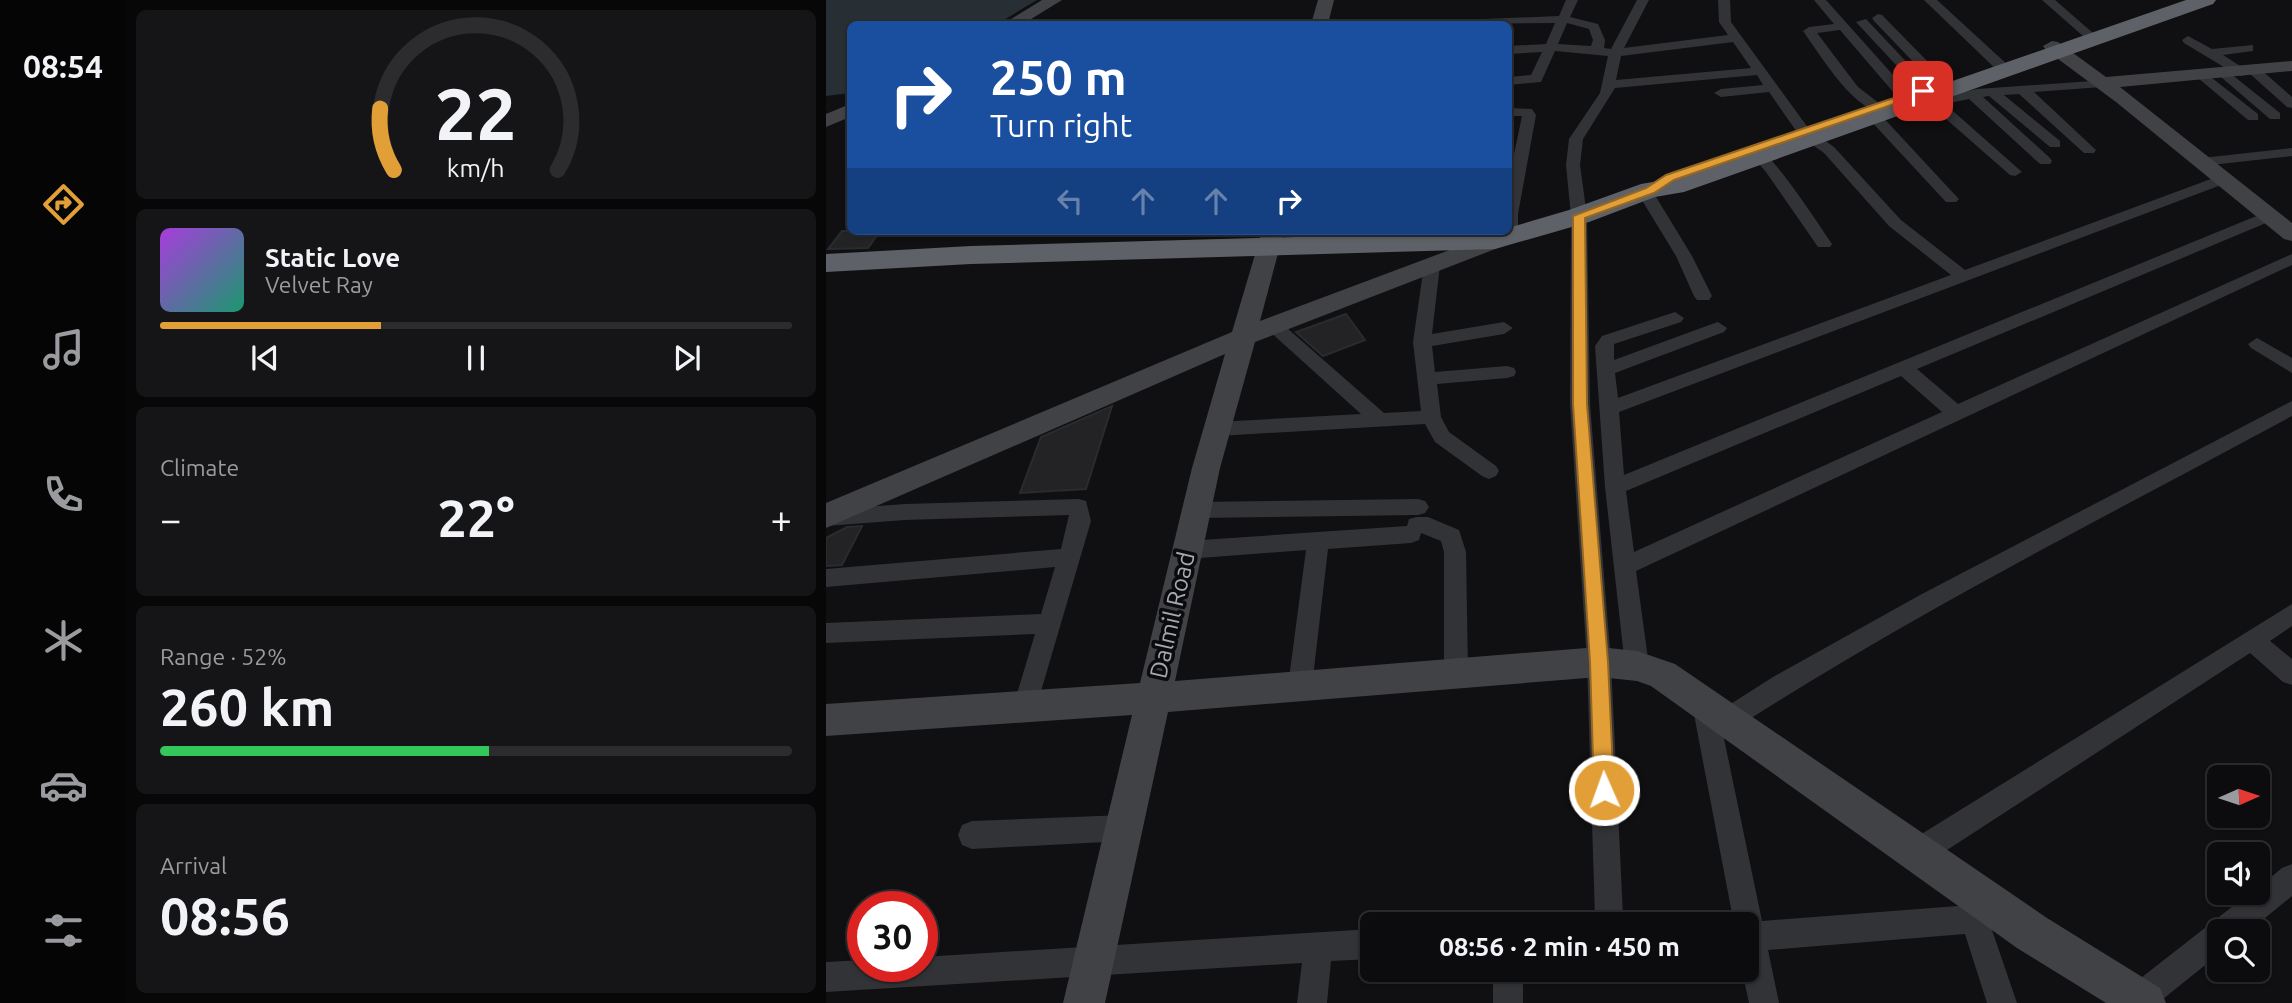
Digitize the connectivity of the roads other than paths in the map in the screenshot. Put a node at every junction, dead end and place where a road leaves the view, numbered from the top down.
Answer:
1 (1054, 0) edge
2 (1326, 0) edge
3 (1572, 0) edge
4 (1643, 0) edge
5 (1724, 0) edge
6 (1820, 0) edge
7 (1930, 0) edge
8 (2048, 0) edge
9 (2183, 0) edge
10 (2206, 0) edge
11 (1878, 18) dead end
12 (1565, 19) junction
13 (1017, 21) edge
14 (1321, 21) edge
15 (1512, 22) edge
16 (1862, 22) dead end
17 (1843, 26) junction
18 (2087, 33) junction
19 (1735, 38) junction
20 (2188, 40) dead end
21 (1553, 47) junction
22 (2249, 48) dead end
23 (2055, 49) junction
24 (1512, 50) edge
25 (1597, 50) junction
26 (1615, 53) junction
27 (2210, 53) junction
28 (2292, 66) edge
29 (2002, 68) junction
30 (1759, 71) junction
31 (2241, 72) junction
32 (2203, 75) junction
33 (1512, 81) edge
34 (1609, 85) junction
35 (2106, 86) junction
36 (1771, 88) junction
37 (2022, 89) junction
38 (1922, 92) junction
39 (1992, 92) junction
40 (1721, 93) dead end
41 (1972, 94) junction
42 (2292, 103) edge
43 (847, 111) edge
44 (1512, 112) edge
45 (1876, 112) junction
46 (2275, 116) dead end
47 (2253, 117) dead end
48 (826, 121) edge
49 (1808, 135) junction
50 (2055, 144) dead end
51 (1516, 149) edge
52 (2089, 150) dead end
53 (1757, 153) junction
54 (2284, 153) edge
55 (2045, 161) dead end
56 (2202, 162) junction
57 (2292, 165) edge
58 (2015, 172) dead end
59 (1513, 175) edge
60 (2220, 181) junction
61 (1647, 191) junction
62 (1951, 199) dead end
63 (1579, 216) junction
64 (2283, 232) edge
65 (1504, 235) edge
66 (1502, 240) junction
67 (1261, 243) edge
68 (1824, 244) dead end
69 (2292, 259) edge
70 (826, 263) edge
71 (1432, 265) junction
72 (1964, 277) junction
73 (1703, 296) dead end
74 (1675, 318) dead end
75 (1273, 325) junction
76 (1504, 328) dead end
77 (1718, 328) dead end
78 (1242, 337) junction
79 (1422, 342) junction
80 (2258, 344) dead end
81 (2292, 367) edge
82 (1903, 368) junction
83 (1605, 370) junction
84 (1507, 372) dead end
85 (1426, 379) junction
86 (2292, 408) edge
87 (1608, 409) junction
88 (1956, 413) junction
89 (1431, 417) junction
90 (1380, 420) junction
91 (1217, 429) junction
92 (1489, 471) dead end
93 (1615, 487) junction
94 (1197, 510) junction
95 (826, 517) edge
96 (1416, 522) junction
97 (1318, 541) junction
98 (1187, 550) junction
99 (1069, 557) junction
100 (1625, 566) junction
101 (826, 578) edge
102 (2292, 614) edge
103 (1050, 623) junction
104 (826, 633) edge
105 (2252, 640) junction
106 (1599, 662) junction
107 (1637, 666) junction
108 (1456, 673) junction
109 (2292, 674) edge
110 (1300, 686) junction
111 (1153, 698) junction
112 (1025, 707) junction
113 (1716, 712) junction
114 (826, 720) edge
115 (1124, 828) junction
116 (972, 835) dead end
117 (1917, 853) junction
118 (2292, 878) edge
119 (1969, 902) junction
120 (1609, 912) edge
121 (1745, 912) edge
122 (2240, 919) edge
123 (1759, 935) edge
124 (1360, 945) edge
125 (2207, 946) edge
126 (1318, 948) junction
127 (1094, 963) junction
128 (826, 977) edge
129 (1759, 981) edge
130 (1508, 982) edge
131 (2142, 1001) edge
132 (1084, 1003) edge
133 (1312, 1003) edge
134 (1508, 1003) edge
135 (1764, 1003) edge
136 (2002, 1003) edge

1 - 13 street
2 - 14 street
3 - 12 street
4 - 26 street
5 - 19 street
6 - 17 street
7 - 29 street
8 - 18 street
9 - 18 highway
10 - 23 highway
11 - 38 street
12 - 15 street
12 - 21 street
12 - 25 street
16 - 38 street
17 - 38 street
17 - 45 street
18 - 23 highway
19 - 26 street
19 - 30 street
20 - 27 street
21 - 24 street
21 - 25 street
21 - 33 street
22 - 27 street
23 - 29 highway
23 - 35 street
25 - 26 street
26 - 34 street
27 - 31 street
28 - 31 street
29 - 38 highway
30 - 34 street
30 - 36 street
31 - 32 street
31 - 42 street
31 - 46 street
32 - 35 street
32 - 47 street
34 - 63 street
35 - 37 street
35 - 56 street
35 - 60 street
36 - 40 street
36 - 49 street
37 - 39 street
37 - 52 street
38 - 41 street
38 - 45 highway
38 - 58 street
39 - 41 street
39 - 50 street
41 - 55 street
43 - 48 street
44 - 51 street
45 - 49 highway
45 - 62 street
49 - 53 highway
49 - 72 street
51 - 59 street
53 - 61 highway
53 - 68 street
54 - 56 street
54 - 57 street
56 - 60 street
60 - 64 street
60 - 72 street
61 - 63 highway
61 - 73 street
63 - 66 highway
63 - 106 street
64 - 82 street
65 - 66 street
66 - 67 highway
66 - 71 street
67 - 70 highway
67 - 78 street, Dalmil Road
69 - 88 street
71 - 75 street
71 - 79 street
72 - 87 street
74 - 83 street
75 - 78 street
75 - 90 street
76 - 79 street
77 - 83 street
78 - 91 street, Dalmil Road
78 - 95 street
79 - 85 street
80 - 81 street
82 - 88 street
82 - 93 street
83 - 87 street
84 - 85 street
85 - 89 street
86 - 113 street
87 - 93 street
88 - 100 street
89 - 90 street
89 - 92 street
90 - 91 street
91 - 94 street, Dalmil Road
93 - 100 street
94 - 96 street
94 - 98 street, Dalmil Road
95 - 99 street
96 - 97 street
96 - 108 street
97 - 98 street
97 - 110 street
98 - 111 street, Dalmil Road
99 - 101 street
99 - 103 street
100 - 107 street
102 - 105 street
103 - 104 street
103 - 112 street
105 - 109 street
105 - 117 street
106 - 107 street
106 - 108 street
106 - 120 street
107 - 113 street
108 - 110 street
110 - 111 street
111 - 112 street
111 - 115 street, Dalmil Road
112 - 114 street
113 - 117 street
113 - 121 street
115 - 116 street
115 - 127 street, Dalmil Road
117 - 119 street
118 - 122 street
119 - 123 street
119 - 131 street
119 - 136 street
124 - 126 street
125 - 131 street
126 - 127 street
126 - 133 street
127 - 128 street
127 - 132 street, Dalmil Road
129 - 135 street
130 - 134 street

